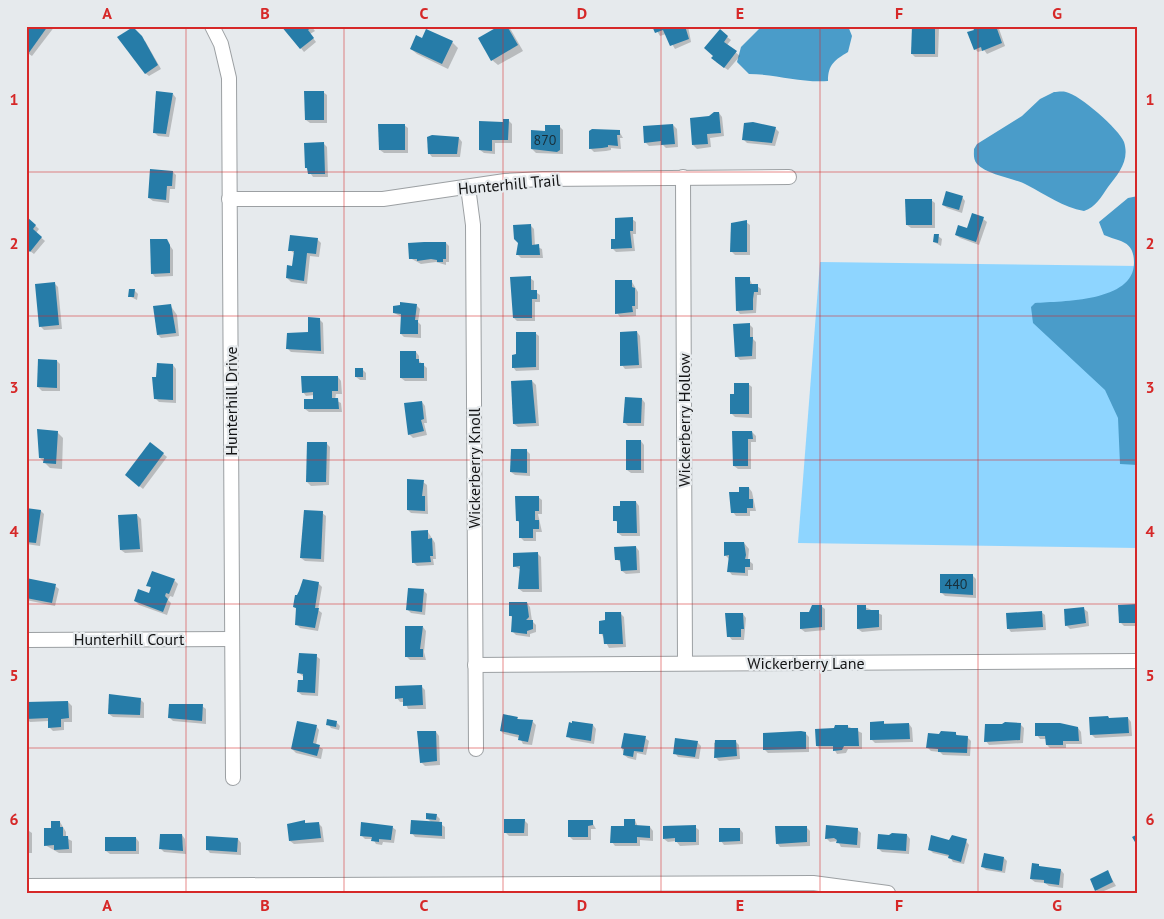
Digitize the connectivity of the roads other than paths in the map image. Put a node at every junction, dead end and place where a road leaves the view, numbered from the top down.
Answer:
1 (212, 26) edge
2 (790, 177) dead end
3 (683, 178) junction
4 (468, 187) junction
5 (229, 198) junction
6 (232, 639) junction
7 (26, 640) edge
8 (1138, 661) edge
9 (685, 663) junction
10 (475, 665) junction
11 (476, 750) dead end
12 (234, 778) dead end
13 (26, 886) edge
14 (685, 888) edge
15 (85, 889) edge
16 (302, 889) edge
17 (888, 893) edge

1 - 5 street, Hunterhill Drive
2 - 3 street, Hunterhill Trail
3 - 4 street, Hunterhill Trail
3 - 9 street, Wickerberry Hollow
4 - 5 street, Hunterhill Trail
4 - 10 street, Wickerberry Knoll
5 - 6 street, Hunterhill Drive
6 - 7 street, Hunterhill Court
6 - 12 street, Hunterhill Drive
8 - 9 street, Wickerberry Lane
9 - 10 street, Wickerberry Lane
10 - 11 street, Wickerberry Knoll
13 - 15 street
14 - 16 street
14 - 17 street
15 - 16 street

